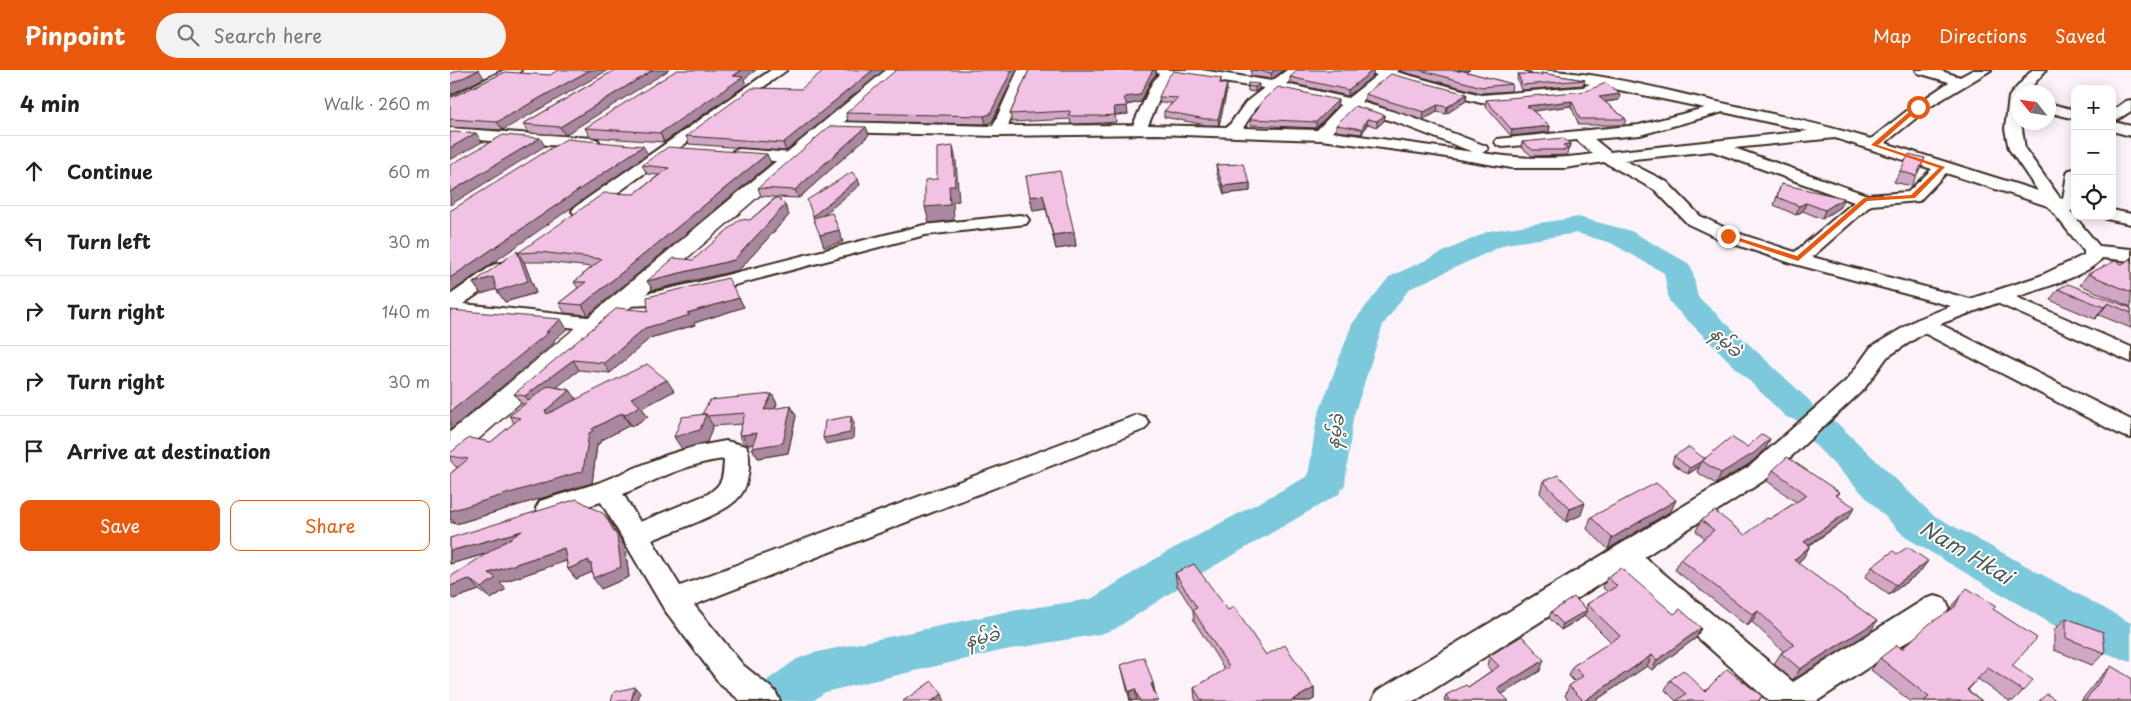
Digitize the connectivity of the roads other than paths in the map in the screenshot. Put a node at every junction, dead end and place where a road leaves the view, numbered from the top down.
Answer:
1 (514, 70) edge
2 (780, 70) edge
3 (896, 70) edge
4 (1025, 70) edge
5 (1166, 70) edge
6 (1295, 70) edge
7 (1533, 70) edge
8 (1616, 70) edge
9 (1923, 70) edge
10 (1984, 70) edge
11 (2039, 70) edge
12 (1385, 71) edge
13 (1960, 81) junction
14 (1602, 82) junction
15 (2027, 85) edge
16 (1276, 86) junction
17 (450, 103) edge
18 (1351, 103) junction
19 (2131, 104) edge
20 (1724, 107) junction
21 (2056, 109) edge
22 (2071, 114) edge
23 (2116, 115) edge
24 (530, 122) edge
25 (592, 126) edge
26 (828, 127) junction
27 (2116, 127) edge
28 (1139, 129) junction
29 (2013, 130) edge
30 (998, 131) junction
31 (2131, 131) edge
32 (1232, 132) junction
33 (450, 133) edge
34 (1836, 133) junction
35 (1320, 135) junction
36 (1581, 136) junction
37 (505, 137) junction
38 (567, 141) junction
39 (1503, 142) dead end
40 (604, 144) edge
41 (1710, 145) junction
42 (1874, 145) junction
43 (641, 147) edge
44 (669, 149) junction
45 (481, 150) edge
46 (698, 151) edge
47 (726, 153) edge
48 (542, 157) edge
49 (1606, 157) junction
50 (793, 158) junction
51 (1512, 163) junction
52 (1942, 167) junction
53 (2075, 175) edge
54 (1866, 200) junction
55 (2067, 205) edge
56 (2116, 216) edge
57 (572, 218) edge
58 (2131, 219) edge
59 (1020, 220) dead end
60 (2093, 251) junction
61 (2131, 255) edge
62 (515, 258) edge
63 (1798, 259) junction
64 (2047, 280) junction
65 (2072, 291) edge
66 (2000, 297) junction
67 (625, 300) junction
68 (450, 304) edge
69 (1970, 305) junction
70 (450, 309) edge
71 (596, 324) junction
72 (1923, 324) junction
73 (2131, 355) edge
74 (1137, 423) dead end
75 (2131, 430) edge
76 (450, 448) edge
77 (607, 490) junction
78 (524, 516) edge
79 (635, 536) junction
80 (1624, 556) junction
81 (674, 601) junction
82 (1936, 608) dead end
83 (764, 701) edge
84 (1388, 701) edge
85 (1792, 701) edge

1 - 17 street
2 - 44 street
3 - 26 main road
4 - 30 street
5 - 16 street
5 - 28 street
6 - 16 street
7 - 14 street
8 - 14 street
9 - 13 street
10 - 13 street
11 - 15 street
12 - 14 street
12 - 18 street
13 - 42 street
14 - 20 street
16 - 18 street
16 - 32 street
18 - 35 street
18 - 51 street
19 - 23 street
20 - 34 street
20 - 36 street
21 - 22 street
24 - 37 street
25 - 38 street
26 - 30 street
26 - 50 main road
27 - 31 street
28 - 30 street
28 - 32 street
29 - 55 street
32 - 35 street
33 - 37 street
34 - 41 street
34 - 42 street
35 - 51 street
36 - 39 street
36 - 49 street
37 - 38 street
37 - 45 street
38 - 40 street
38 - 48 street
41 - 49 street
41 - 54 street
42 - 52 street
43 - 44 street
44 - 46 street
44 - 57 street
47 - 50 street
49 - 51 street
49 - 63 street
50 - 67 main road
52 - 54 street
52 - 55 street
53 - 55 street
54 - 63 street
55 - 60 street
56 - 58 street
59 - 67 street
60 - 61 street
60 - 64 street
62 - 68 street
63 - 69 street
64 - 65 street
64 - 66 street
66 - 69 street
66 - 73 street
67 - 71 main road
69 - 72 street
70 - 71 street
71 - 76 main road
72 - 75 street
72 - 80 street
74 - 81 street
77 - 78 street
77 - 79 street
77 - 79 street
79 - 81 street
80 - 84 street
80 - 85 street
81 - 83 street
82 - 85 street

